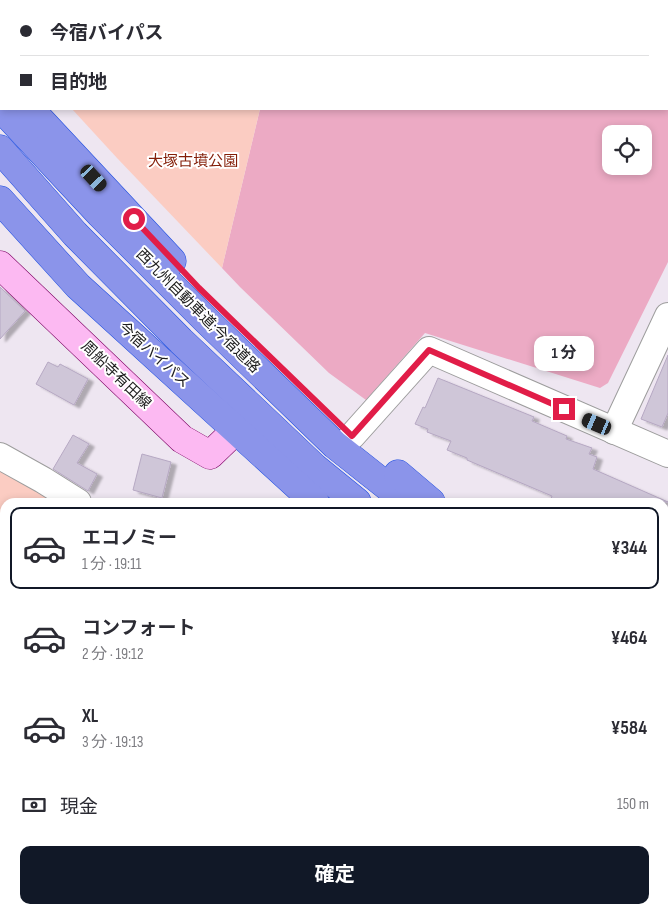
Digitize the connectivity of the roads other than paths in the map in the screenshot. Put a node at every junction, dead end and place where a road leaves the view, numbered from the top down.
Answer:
1 (3, 110) edge
2 (31, 110) edge
3 (0, 149) edge
4 (0, 200) edge
5 (0, 264) edge
6 (668, 316) edge
7 (236, 430) junction
8 (614, 431) junction
9 (352, 436) junction
10 (668, 454) edge
11 (0, 456) edge
12 (72, 498) edge
13 (311, 498) edge
14 (352, 498) edge
15 (402, 498) edge
16 (426, 498) edge

1 - 15 highway, 西九州自動車道;今宿道路
2 - 9 highway
3 - 14 highway, 西九州自動車道;今宿道路
4 - 7 highway, 今宿バイパス
5 - 7 main road, 周船寺有田線
6 - 8 street
7 - 13 highway, 今宿バイパス
8 - 9 street
8 - 10 street
9 - 16 highway
11 - 12 street

